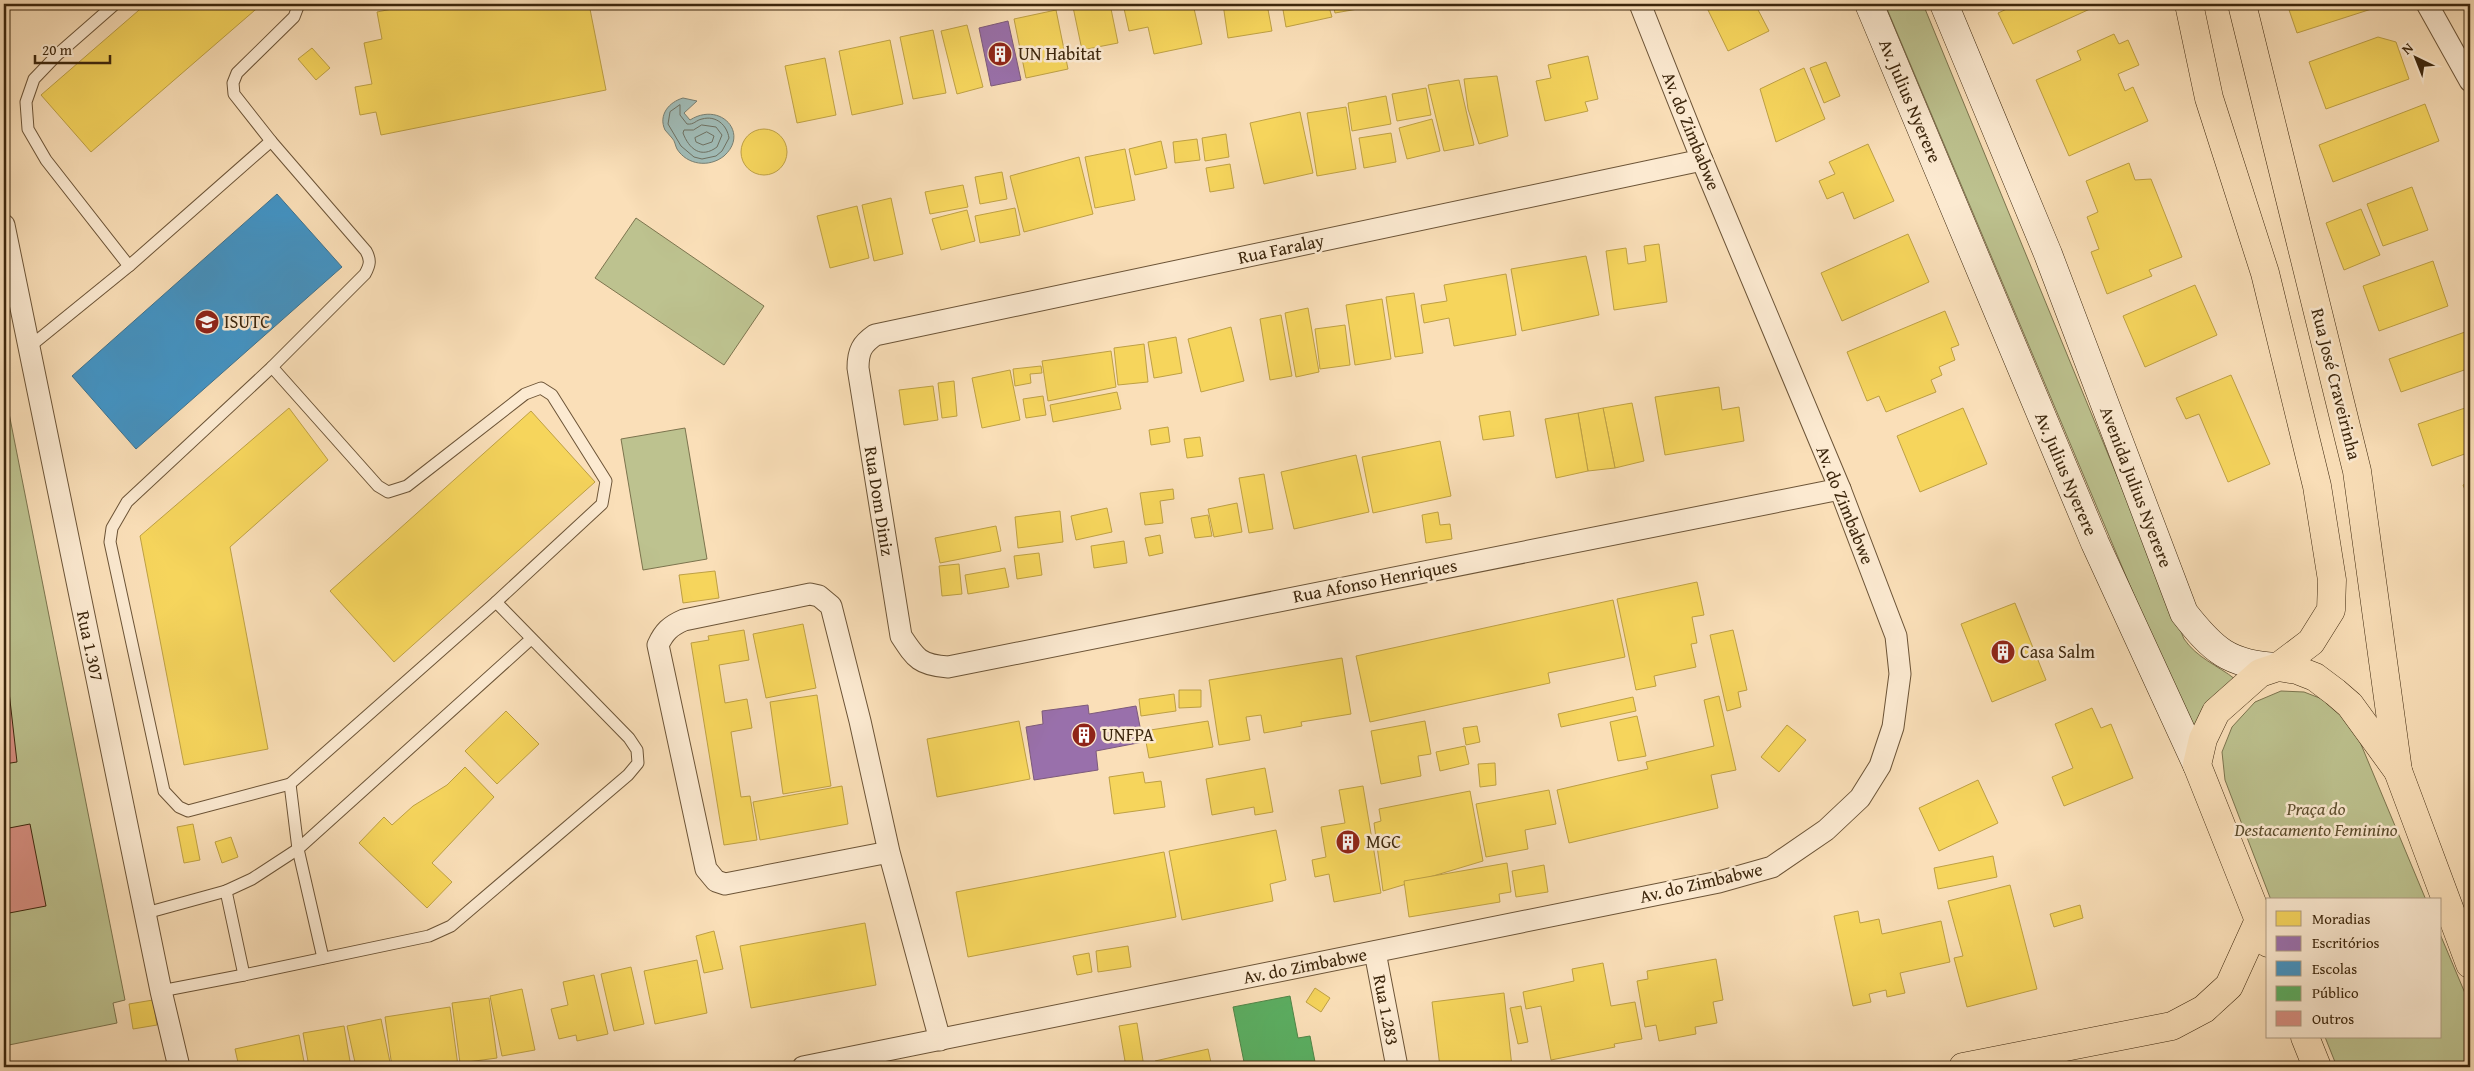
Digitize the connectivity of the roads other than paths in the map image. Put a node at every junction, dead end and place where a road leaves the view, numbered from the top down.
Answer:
1 (115, 4) edge
2 (299, 4) edge
3 (1640, 4) edge
4 (1869, 4) edge
5 (1944, 4) edge
6 (2189, 4) edge
7 (2242, 4) edge
8 (2427, 4) edge
9 (2470, 81) edge
10 (271, 141) junction
11 (1702, 160) junction
12 (4, 224) edge
13 (129, 266) junction
14 (862, 344) joint
15 (28, 348) junction
16 (272, 367) junction
17 (1840, 489) junction
18 (496, 602) junction
19 (531, 640) junction
20 (914, 655) joint
21 (2278, 667) junction
22 (2197, 765) junction
23 (2398, 771) junction
24 (290, 784) junction
25 (298, 849) junction
26 (889, 852) junction
27 (226, 891) junction
28 (146, 913) junction
29 (2263, 931) edge
30 (1375, 952) junction
31 (323, 958) junction
32 (2470, 964) edge
33 (244, 975) junction
34 (161, 992) junction
35 (2305, 1038) edge
36 (940, 1040) junction
37 (179, 1067) edge
38 (803, 1067) edge
39 (1397, 1067) edge
40 (1963, 1067) edge
41 (2317, 1067) edge

1 - 13 lane
2 - 10 lane
3 - 11 street, Av. do Zimbabwe
4 - 22 main road, Av. Julius Nyerere
5 - 21 main road, Avenida Julius Nyerere
6 - 21 main road
7 - 23 main road, Rua José Craveirinha
8 - 9 street
10 - 13 lane
10 - 16 lane
11 - 14 street, Rua Faralay
11 - 17 street, Av. do Zimbabwe
12 - 15 street, Rua 1.307
13 - 15 lane
14 - 20 street, Rua Dom Diniz
15 - 28 street, Rua 1.307
16 - 18 lane
16 - 24 lane
17 - 20 street, Rua Afonso Henriques
17 - 30 street, Av. do Zimbabwe
18 - 19 lane
18 - 24 lane
19 - 25 lane
19 - 31 lane
21 - 22 main road
21 - 23 main road
22 - 29 main road, Av. Julius Nyerere
23 - 32 main road
24 - 25 lane
25 - 27 lane
25 - 31 lane
26 - 26 street
26 - 36 street
27 - 28 lane
27 - 33 lane
28 - 34 street, Rua 1.307
29 - 40 main road
30 - 36 street, Av. do Zimbabwe
30 - 39 street, Rua 1.283
31 - 33 lane
33 - 34 lane
34 - 37 street, Rua 1.307
35 - 41 main road
36 - 38 street, Av. do Zimbabwe

